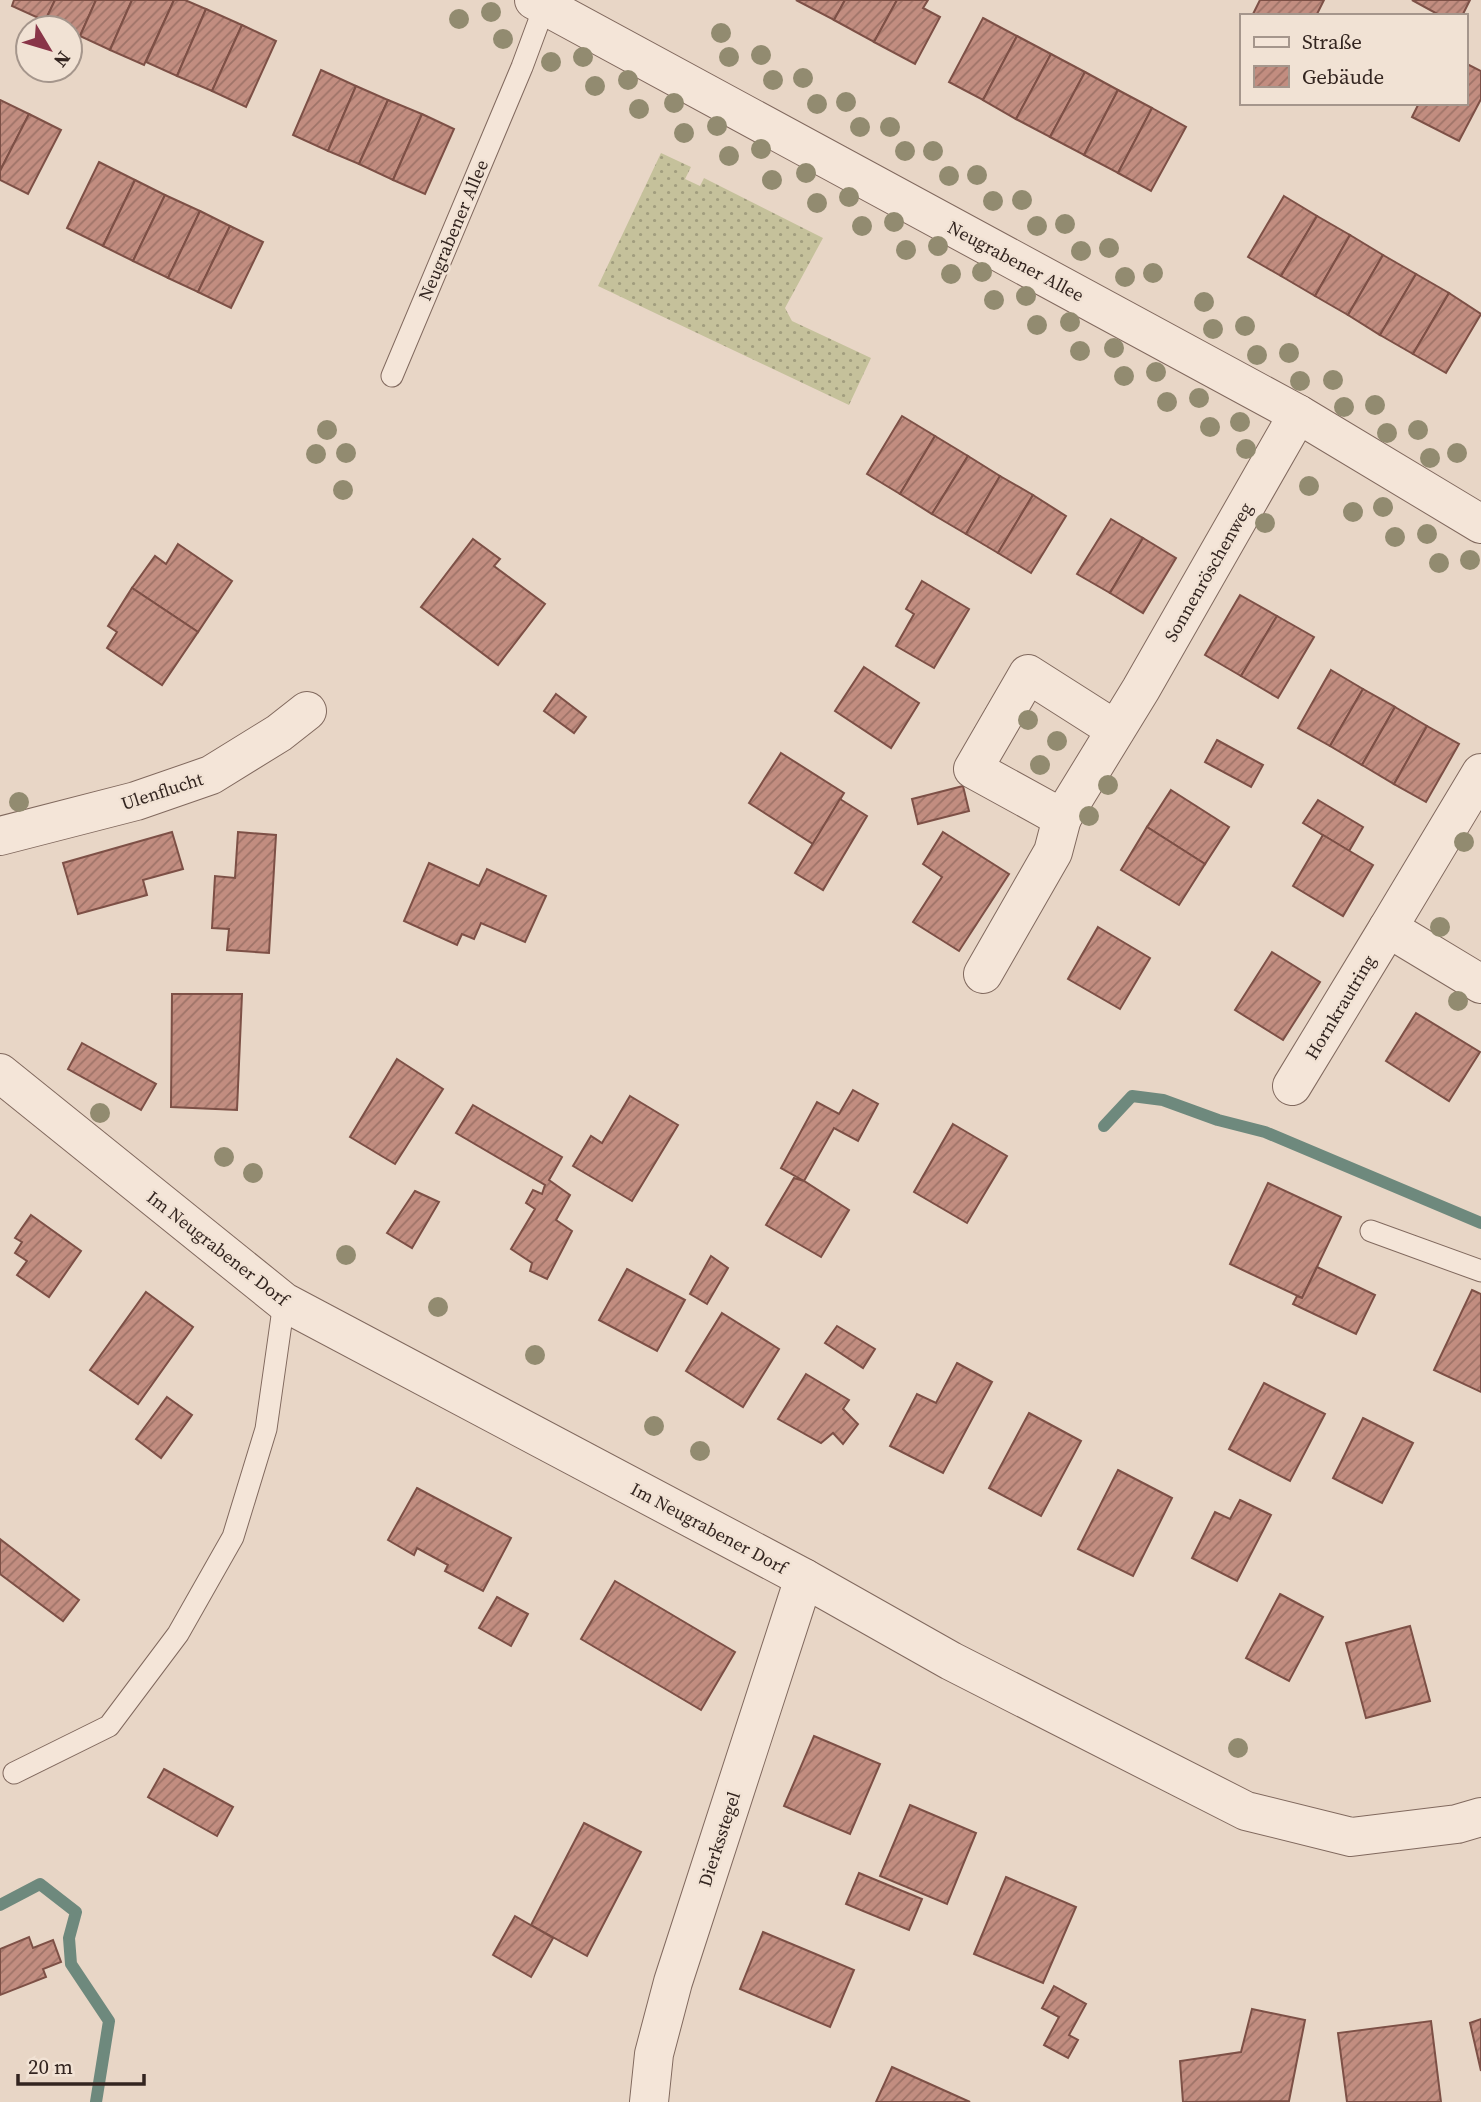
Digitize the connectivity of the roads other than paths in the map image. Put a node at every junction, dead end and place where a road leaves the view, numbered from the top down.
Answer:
1 (540, 3) edge
2 (392, 376) dead end
3 (1298, 414) junction
4 (1481, 524) edge
5 (307, 711) dead end
6 (1116, 730) junction
7 (1481, 773) edge
8 (1062, 818) junction
9 (0, 836) edge
10 (1388, 928) junction
11 (983, 974) dead end
12 (1481, 984) edge
13 (0, 1073) edge
14 (1293, 1086) dead end
15 (1371, 1231) dead end
16 (1481, 1270) edge
17 (284, 1302) junction
18 (804, 1578) junction
19 (14, 1773) dead end
20 (1481, 1817) edge
21 (649, 2102) edge

1 - 2 lane, Neugrabener Allee
1 - 3 street, Neugrabener Allee
3 - 4 street, Neugrabener Allee
3 - 6 street, Sonnenröschenweg
5 - 9 street, Ulenflucht
6 - 8 street, Sonnenröschenweg
6 - 8 street
7 - 10 street, Hornkrautring
8 - 11 street, Sonnenröschenweg
10 - 12 street
10 - 14 street, Hornkrautring
13 - 17 street, Im Neugrabener Dorf
15 - 16 lane
17 - 18 street, Im Neugrabener Dorf
17 - 19 lane
18 - 20 street, Im Neugrabener Dorf
18 - 21 street, Dierksstegel

